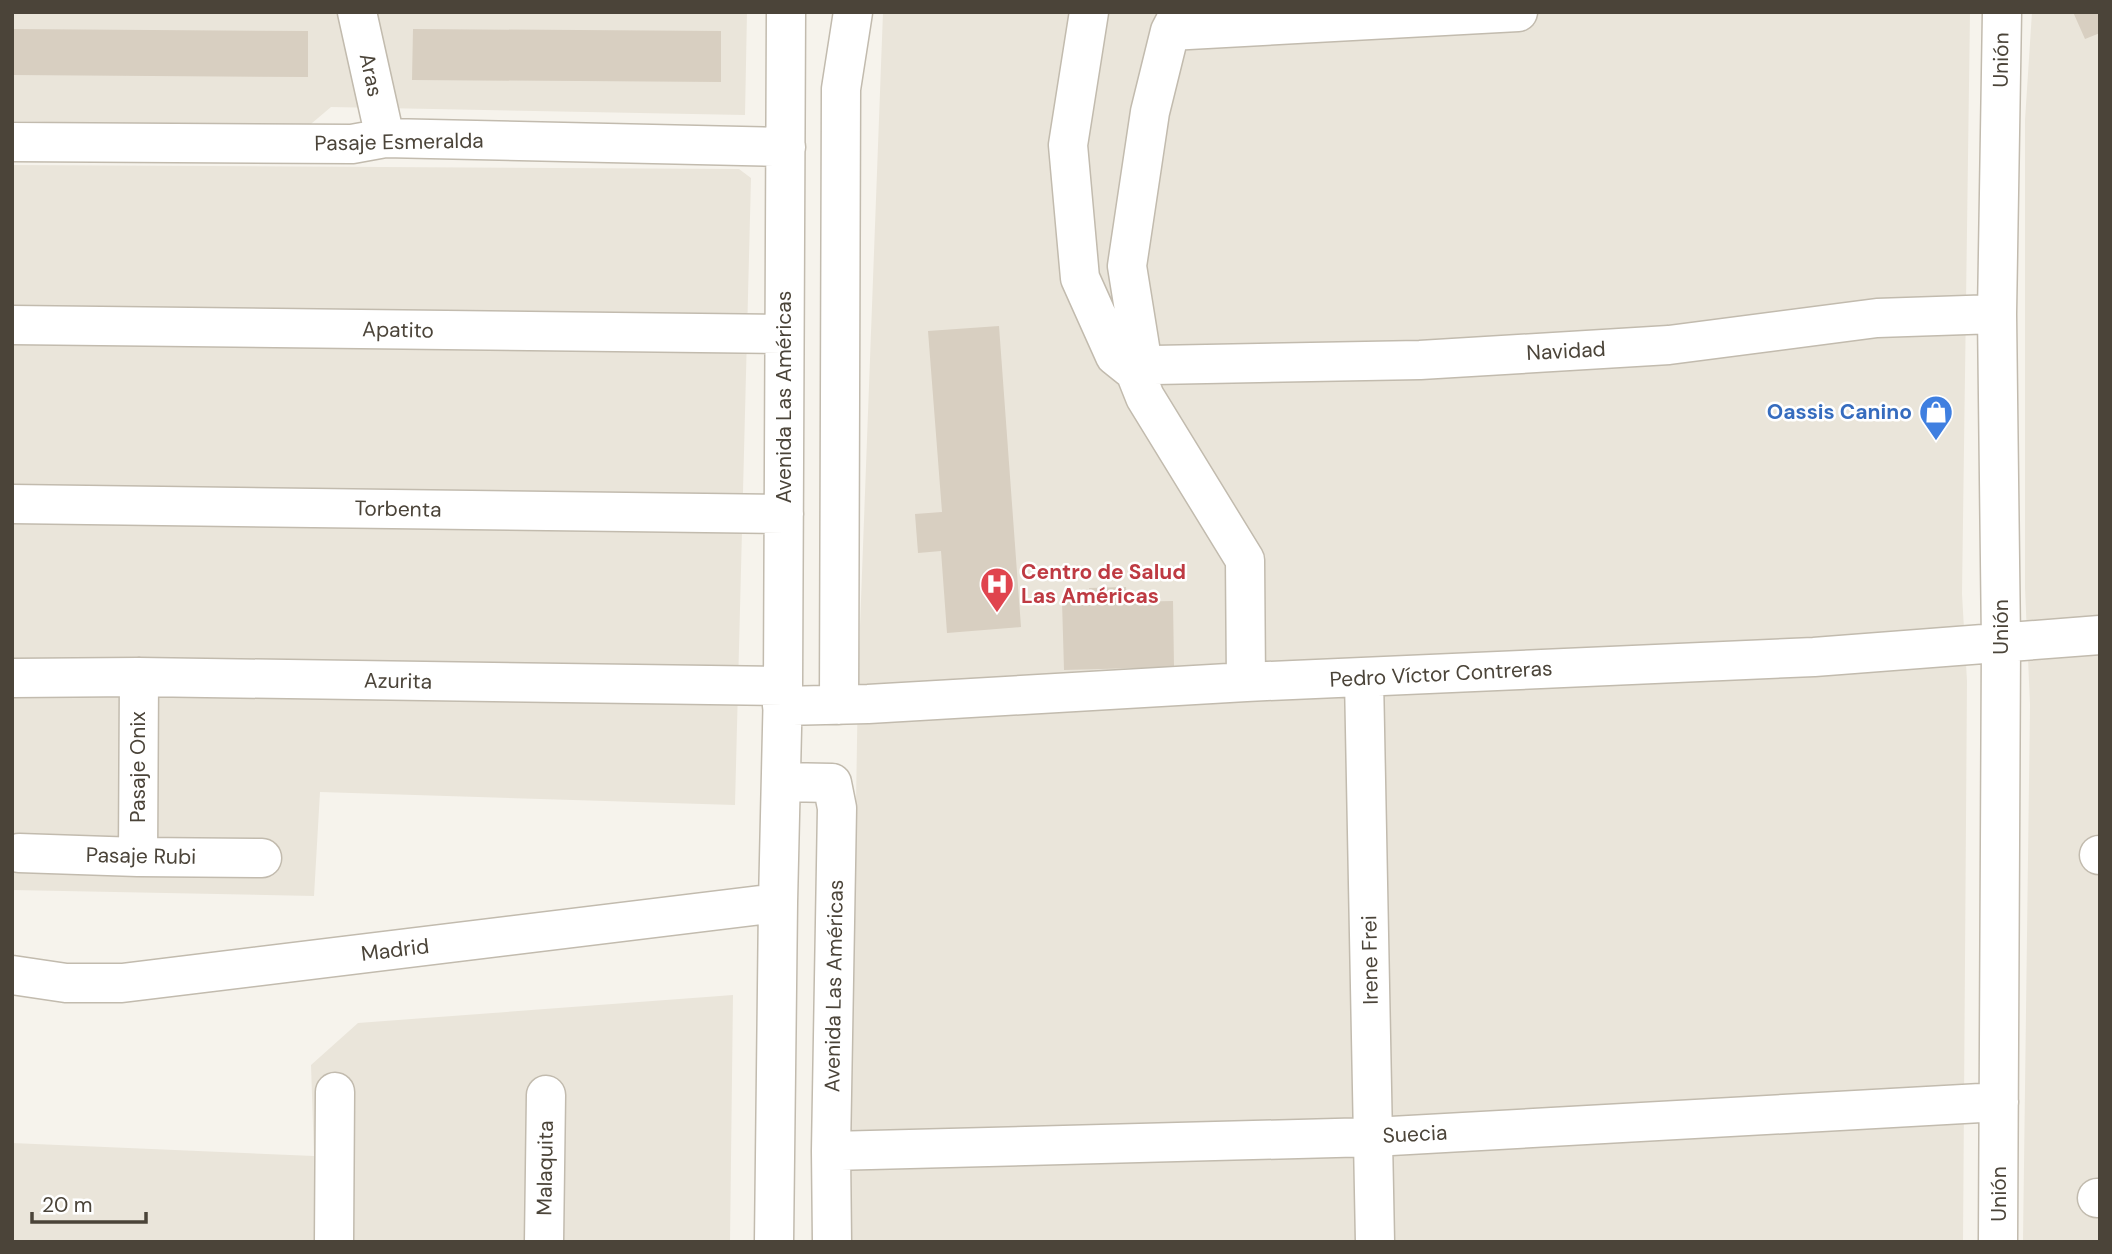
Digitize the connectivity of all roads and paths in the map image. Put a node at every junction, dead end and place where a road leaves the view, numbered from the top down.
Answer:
1 (357, 12) edge
2 (786, 12) edge
3 (853, 12) edge
4 (1089, 12) edge
5 (1518, 12) edge
6 (2001, 12) edge
7 (1175, 22) edge
8 (385, 138) junction
9 (12, 142) edge
10 (786, 146) junction
11 (1997, 314) junction
12 (12, 325) edge
13 (784, 334) junction
14 (1135, 372) junction
15 (12, 504) edge
16 (784, 514) junction
17 (2100, 635) edge
18 (2001, 643) junction
19 (139, 677) junction
20 (12, 678) edge
21 (1364, 678) junction
22 (1247, 682) junction
23 (783, 696) junction
24 (839, 705) junction
25 (781, 782) junction
26 (19, 853) dead end
27 (138, 857) junction
28 (262, 858) dead end
29 (778, 903) junction
30 (12, 975) edge
31 (335, 1092) dead end
32 (546, 1095) dead end
33 (1999, 1102) junction
34 (1373, 1137) junction
35 (831, 1151) junction
36 (334, 1242) edge
37 (544, 1242) edge
38 (774, 1242) edge
39 (832, 1242) edge
40 (1375, 1242) edge
41 (1998, 1242) edge

1 - 8 street, Aras
2 - 10 street, Avenida Las Américas
3 - 24 street
4 - 14 street
5 - 7 street
6 - 11 street, Unión
7 - 14 street
8 - 9 street, Pasaje Esmeralda
8 - 10 street, Pasaje Esmeralda
10 - 13 street, Avenida Las Américas
11 - 14 street, Navidad
11 - 18 street, Unión
12 - 13 street, Apatito
13 - 16 street, Avenida Las Américas
14 - 22 street
15 - 16 street, Torbenta
16 - 23 street, Avenida Las Américas
17 - 18 street, Pedro Víctor Contreras
18 - 21 street, Pedro Víctor Contreras
18 - 33 street, Unión
19 - 20 street, Azurita
19 - 23 street, Azurita
19 - 27 street, Pasaje Onix
21 - 22 street, Pedro Víctor Contreras
21 - 34 street, Irene Frei
22 - 24 street, Pedro Víctor Contreras
23 - 24 street, Pedro Víctor Contreras
23 - 25 street, Avenida Las Américas
25 - 29 street, Avenida Las Américas
25 - 35 street, Avenida Las Américas
26 - 27 street, Pasaje Rubi
27 - 28 street, Pasaje Rubi
29 - 30 street, Madrid
29 - 38 street, Avenida Las Américas
31 - 36 street
32 - 37 street, Malaquita
33 - 34 street, Suecia
33 - 41 street, Unión
34 - 35 street, Suecia
34 - 40 street, Irene Frei
35 - 39 street, Avenida Las Américas

